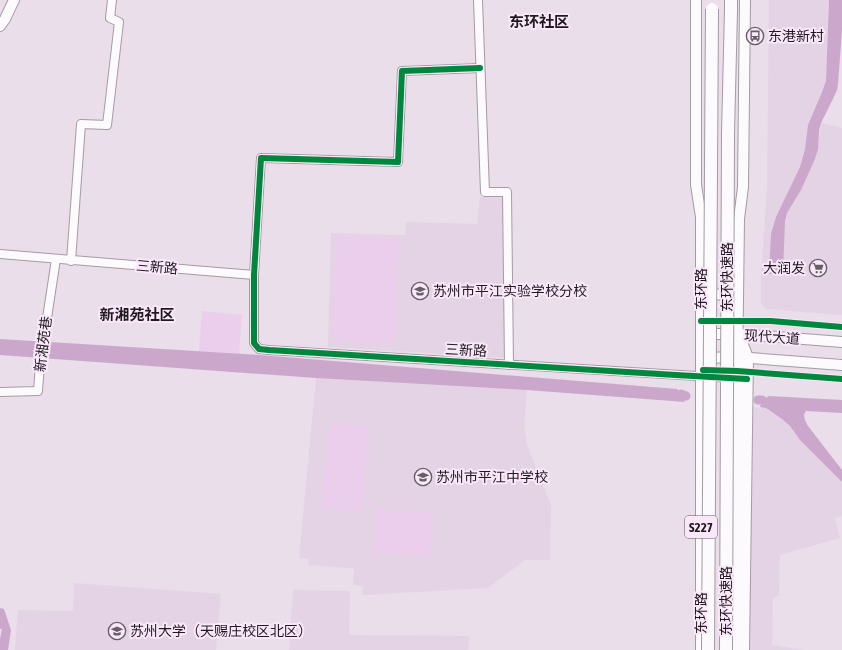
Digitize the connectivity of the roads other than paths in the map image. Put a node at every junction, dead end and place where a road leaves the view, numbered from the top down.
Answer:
1 (14, 0) edge
2 (112, 0) edge
3 (478, 0) edge
4 (696, 0) edge
5 (744, 0) edge
6 (712, 5) edge
7 (731, 5) edge
8 (0, 26) edge
9 (480, 68) junction
10 (0, 254) edge
11 (56, 259) junction
12 (71, 261) junction
13 (254, 275) junction
14 (701, 294) junction
15 (738, 295) junction
16 (701, 334) junction
17 (738, 334) junction
18 (842, 342) edge
19 (701, 358) junction
20 (742, 358) junction
21 (509, 365) junction
22 (842, 365) edge
23 (701, 377) junction
24 (742, 378) junction
25 (0, 392) edge
26 (701, 650) edge
27 (708, 650) edge
28 (726, 650) edge
29 (735, 650) edge
30 (744, 650) edge

1 - 8 main road
2 - 12 street
3 - 9 street
4 - 14 main road, 东环路
5 - 15 main road
6 - 27 highway, 东环快速路, bridge
7 - 28 highway, 东环快速路, bridge
9 - 13 street
9 - 21 street
10 - 11 street, 三新路
11 - 12 street, 三新路
11 - 25 street, 新湘苑巷
12 - 13 street, 三新路
13 - 21 street, 三新路
14 - 15 main road
14 - 16 main road, 东环路
15 - 17 main road
16 - 17 main road, 现代大道
16 - 19 main road, 东环路 / S227
17 - 18 main road, 现代大道
17 - 20 highway
19 - 20 main road, 现代大道
19 - 23 main road, 东环路 / S227
20 - 22 main road, 现代大道
20 - 24 highway
21 - 23 street, 三新路
23 - 24 street, 三新路
23 - 26 main road, 东环路 / S227
24 - 29 main road, S227
24 - 30 highway

